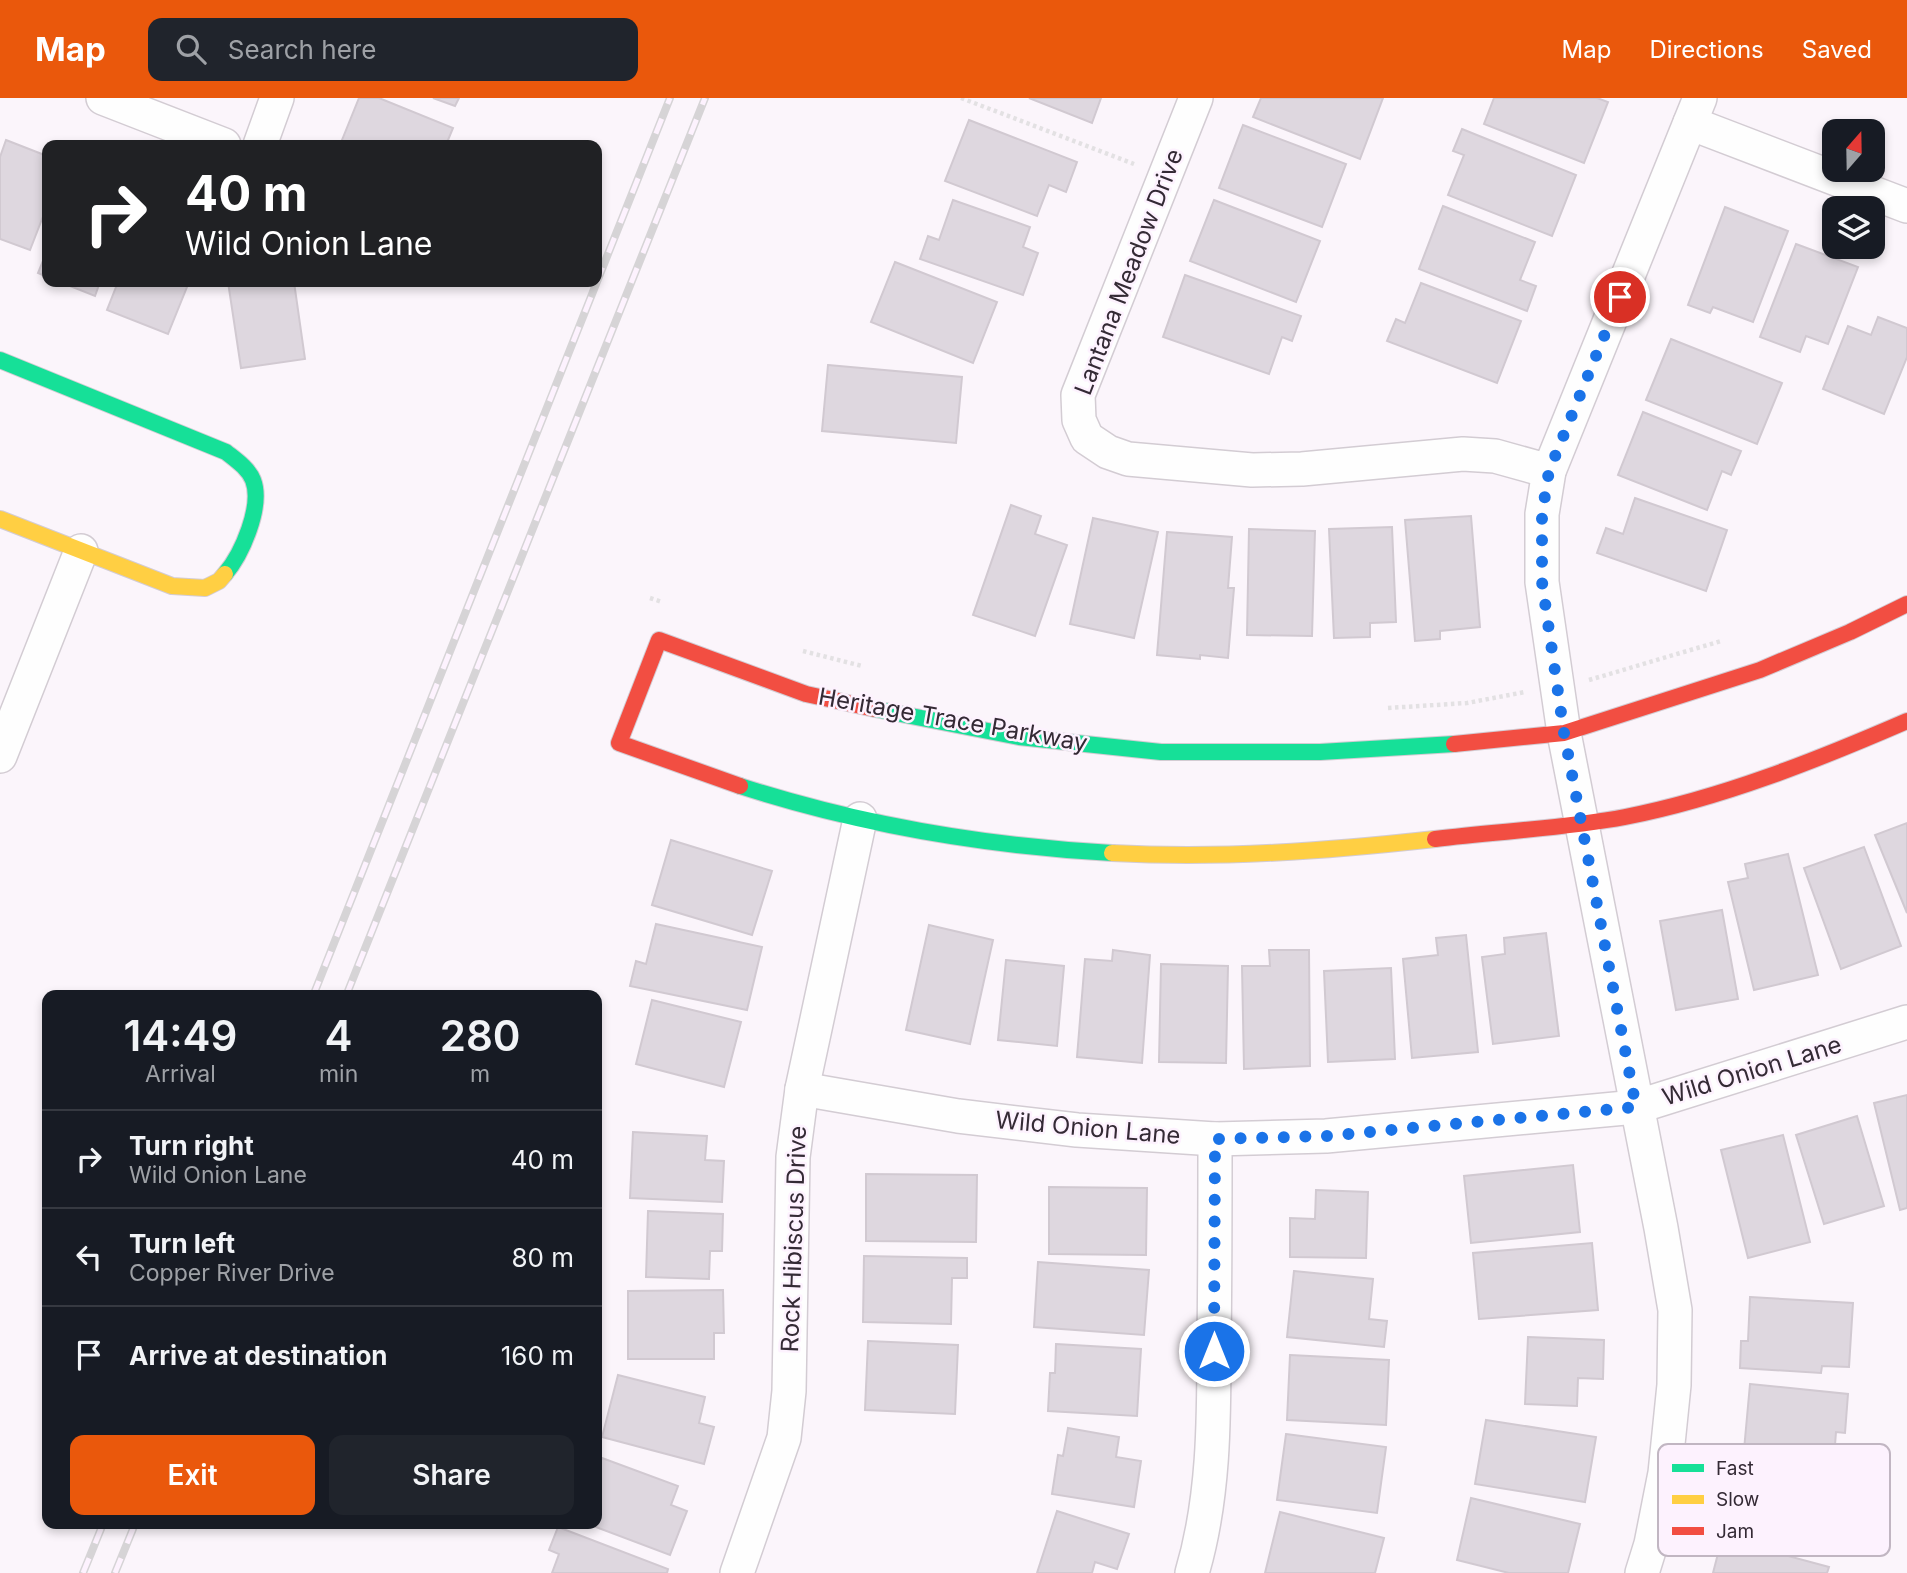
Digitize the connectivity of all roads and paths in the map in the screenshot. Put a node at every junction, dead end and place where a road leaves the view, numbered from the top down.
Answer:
1 (103, 98) edge
2 (277, 98) edge
3 (961, 98) edge
4 (1196, 98) edge
5 (1695, 110) edge
6 (211, 140) edge
7 (262, 140) edge
8 (1165, 176) junction
9 (1907, 206) edge
10 (0, 360) edge
11 (1549, 471) junction
12 (0, 519) edge
13 (80, 551) junction
14 (650, 598) dead end
15 (663, 603) dead end
16 (1907, 604) edge
17 (1726, 639) dead end
18 (801, 651) dead end
19 (868, 667) dead end
20 (1558, 686) junction
21 (1386, 708) dead end
22 (1907, 721) edge
23 (1564, 733) junction
24 (0, 756) edge
25 (860, 819) junction
26 (1583, 822) junction
27 (1907, 1022) edge
28 (802, 1089) junction
29 (1636, 1107) junction
30 (1215, 1139) junction
31 (1668, 1444) edge
32 (1658, 1508) edge
33 (737, 1573) edge
34 (1192, 1573) edge
35 (1642, 1573) edge

1 - 6 street
2 - 7 street
3 - 8 path
4 - 8 street, Lantana Meadow Drive
5 - 9 street
5 - 11 street
8 - 11 street, Lantana Meadow Drive
10 - 13 street
11 - 20 street
12 - 13 street
13 - 24 street
14 - 15 path
16 - 23 street, Heritage Trace Parkway
17 - 20 path
18 - 19 path
20 - 21 path
20 - 23 street
22 - 26 street, Heritage Trace Parkway
23 - 25 street, Heritage Trace Parkway
23 - 26 street
25 - 26 street, Heritage Trace Parkway
25 - 28 street, Rock Hibiscus Drive
26 - 29 street
27 - 29 street, Wild Onion Lane
28 - 30 street, Wild Onion Lane
28 - 33 street, Rock Hibiscus Drive
29 - 30 street, Wild Onion Lane
29 - 31 street
30 - 34 street
32 - 35 street

